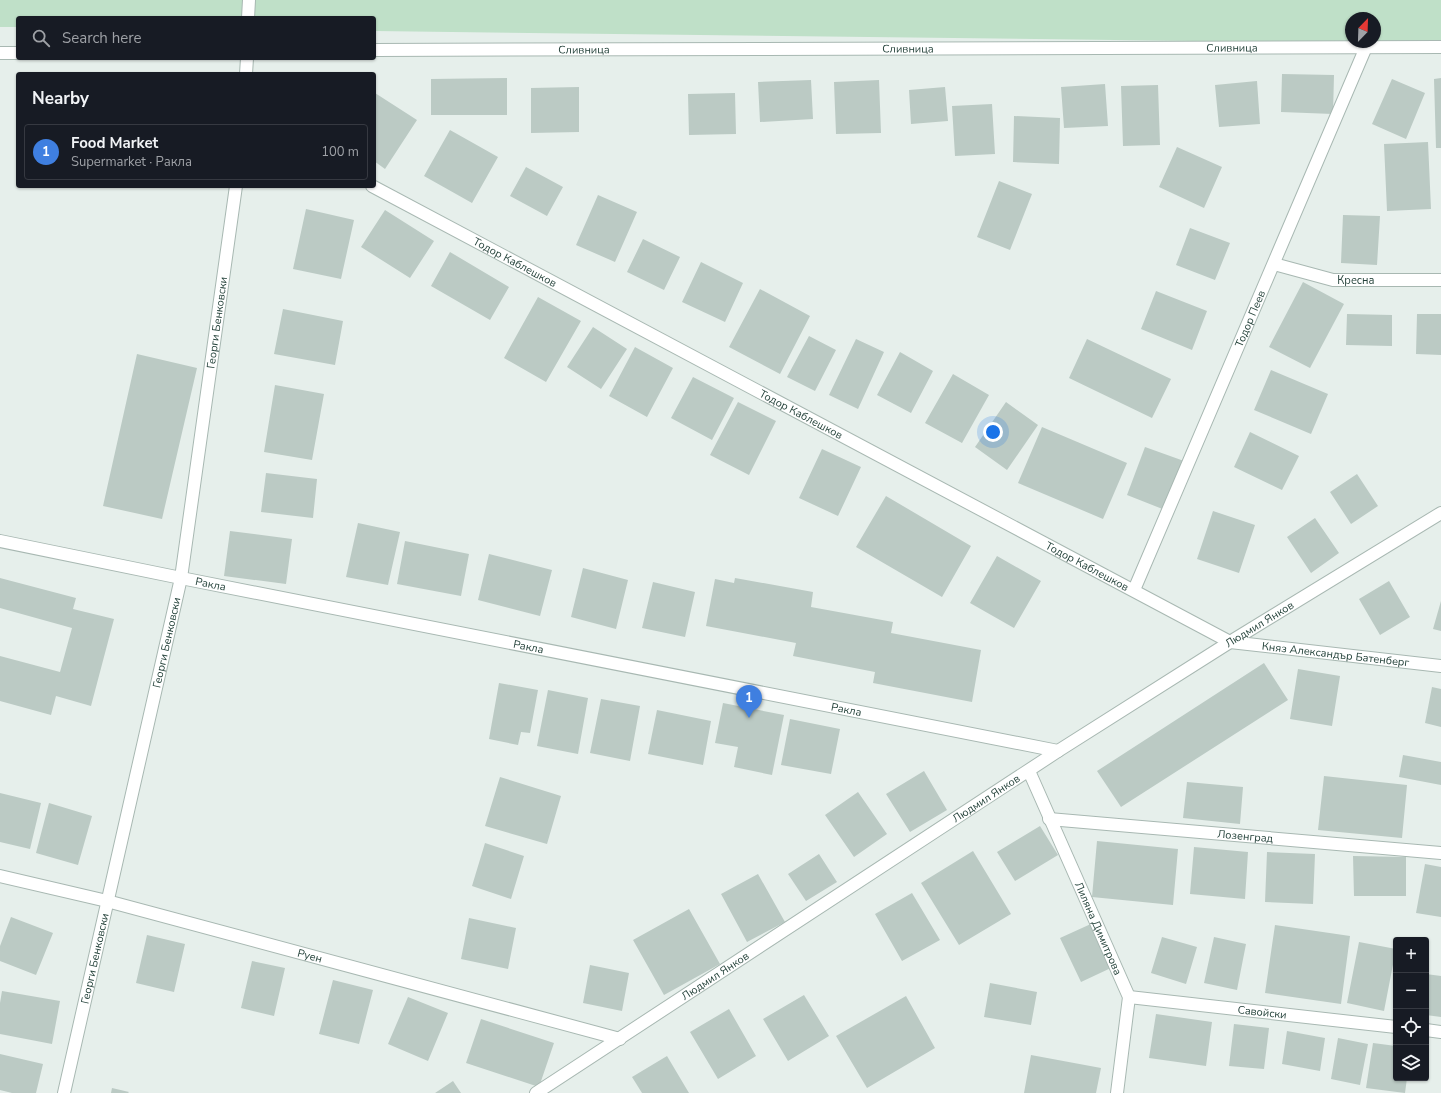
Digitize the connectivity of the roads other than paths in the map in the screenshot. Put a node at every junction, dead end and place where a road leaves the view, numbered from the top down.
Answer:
1 (249, 0) edge
2 (248, 16) edge
3 (1345, 47) edge
4 (1381, 47) edge
5 (1441, 47) edge
6 (1366, 48) edge
7 (376, 50) edge
8 (0, 53) edge
9 (16, 53) edge
10 (246, 60) edge
11 (246, 72) edge
12 (236, 188) edge
13 (376, 188) edge
14 (1274, 264) junction
15 (1441, 280) edge
16 (1441, 513) edge
17 (0, 540) edge
18 (181, 578) junction
19 (1134, 590) junction
20 (1230, 642) junction
21 (1441, 666) edge
22 (1058, 751) junction
23 (1029, 771) junction
24 (1049, 819) junction
25 (1441, 853) edge
26 (0, 876) edge
27 (107, 901) junction
28 (1129, 997) junction
29 (1393, 1027) edge
30 (1429, 1030) edge
31 (1441, 1032) edge
32 (620, 1039) junction
33 (64, 1093) edge
34 (536, 1093) edge
35 (1117, 1093) edge

1 - 2 street
3 - 7 street, Сливница
4 - 5 street, Сливница
6 - 14 street, Тодор Пеев
8 - 9 street
10 - 11 street
12 - 18 street, Георги Бенковски
13 - 19 street, Тодор Каблешков
14 - 15 street, Кресна
14 - 19 street, Тодор Пеев
16 - 20 street, Людмил Янков
17 - 18 street, Ракла
18 - 22 street, Ракла
18 - 27 street, Георги Бенковски
19 - 20 street, Тодор Каблешков
20 - 21 street, Княз Александър Батенберг
20 - 22 street, Людмил Янков
22 - 23 street, Людмил Янков
23 - 24 street, Лиляна Димитрова
23 - 32 street, Людмил Янков
24 - 25 street, Лозенград
24 - 28 street, Лиляна Димитрова
26 - 27 street, Руен
27 - 32 street, Руен
27 - 33 street, Георги Бенковски
28 - 29 street, Савойски
28 - 35 street
30 - 31 street
32 - 34 street, Людмил Янков

